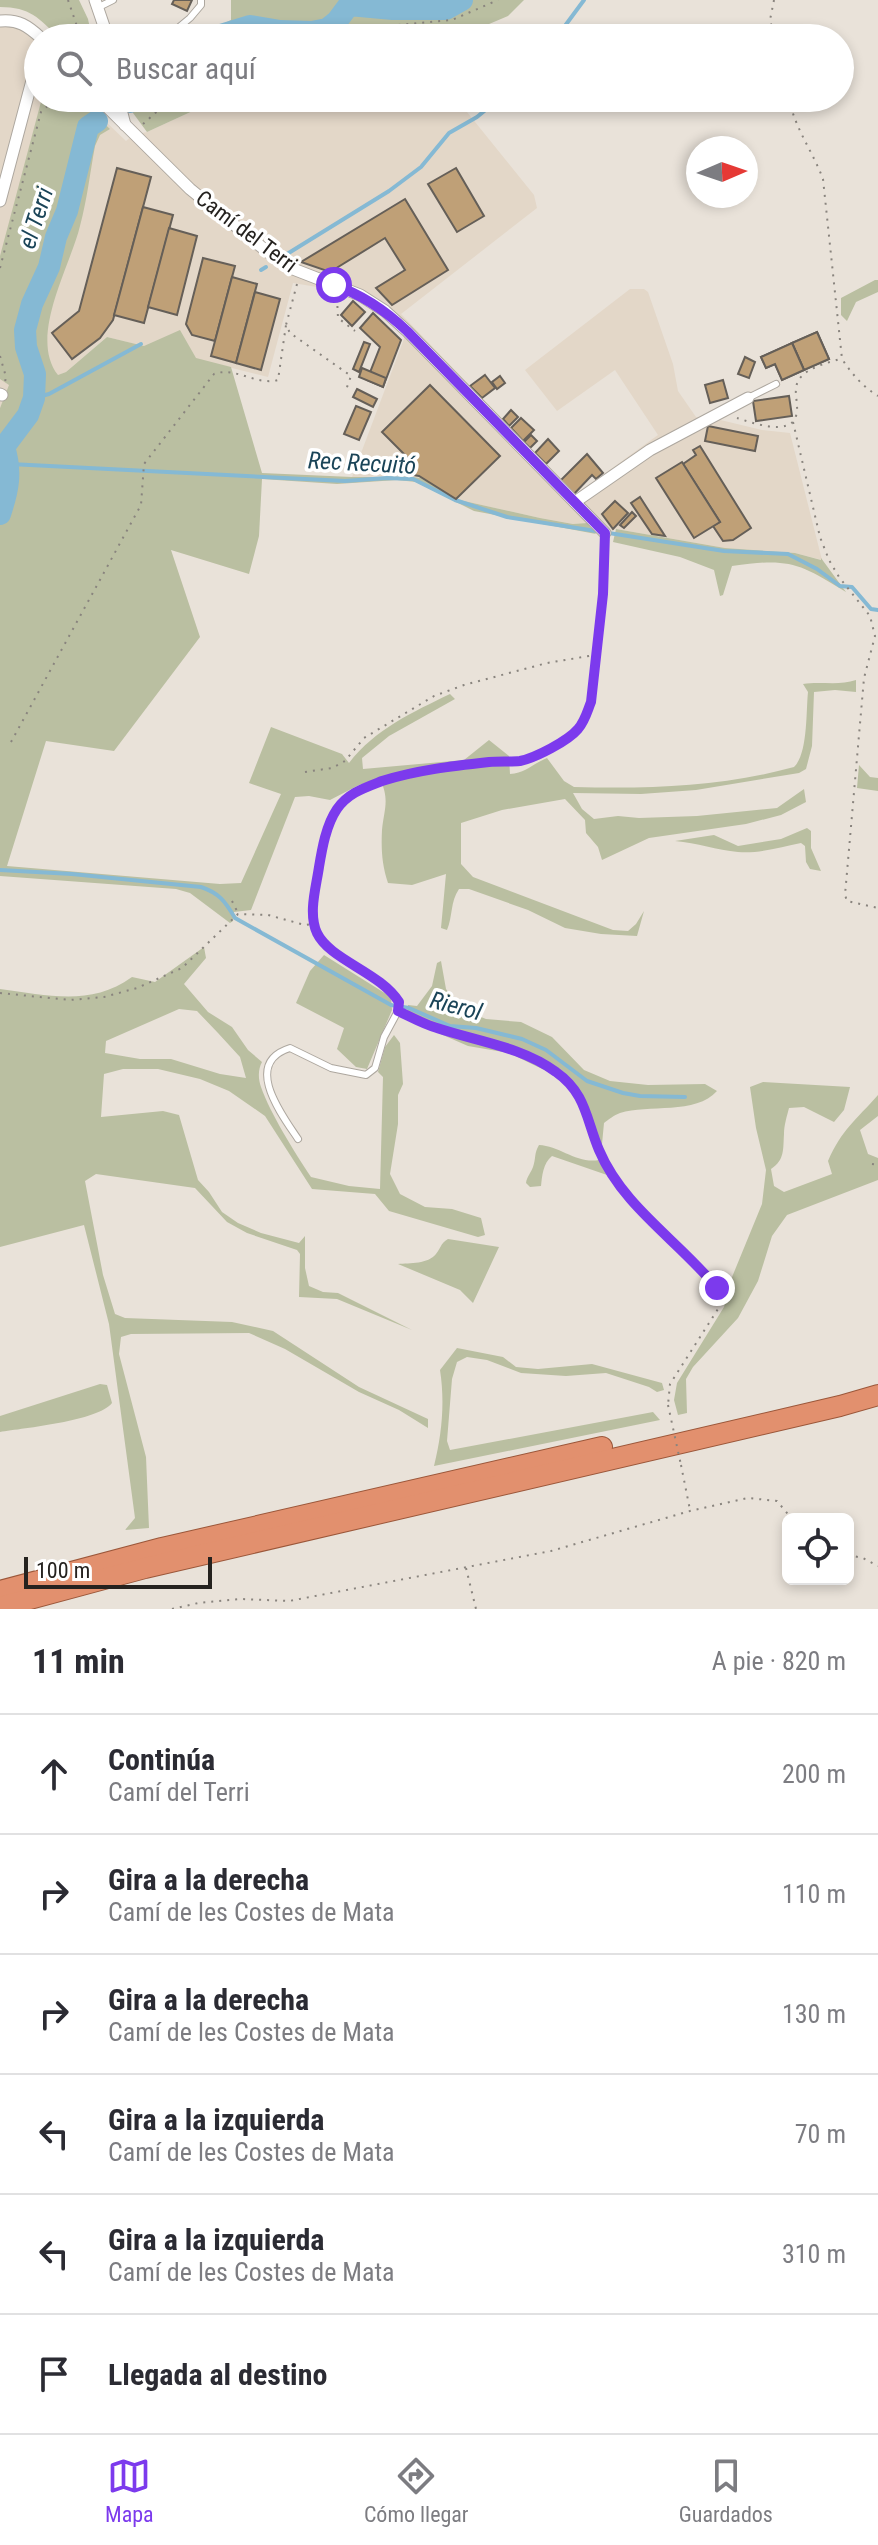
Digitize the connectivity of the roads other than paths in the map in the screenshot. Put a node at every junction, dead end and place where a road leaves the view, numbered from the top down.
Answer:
1 (113, 0) edge
2 (201, 0) edge
3 (96, 4) edge
4 (0, 21) edge
5 (25, 24) edge
6 (103, 24) edge
7 (183, 24) edge
8 (24, 111) edge
9 (112, 112) edge
10 (123, 112) edge
11 (129, 130) junction
12 (0, 201) edge
13 (776, 384) dead end
14 (748, 398) joint
15 (575, 502) junction
16 (605, 533) road end
17 (398, 1011) road end
18 (298, 1139) dead end
19 (878, 1381) edge
20 (878, 1395) edge
21 (0, 1591) edge
22 (0, 1607) edge

1 - 3 lane
2 - 7 lane
3 - 6 street
4 - 5 street
8 - 12 street
9 - 11 street, Camí del Terri
10 - 11 street
11 - 15 street, Camí del Terri
13 - 14 lane
14 - 15 street
15 - 16 street, Camí del Terri
17 - 18 lane
19 - 21 highway
20 - 22 highway

